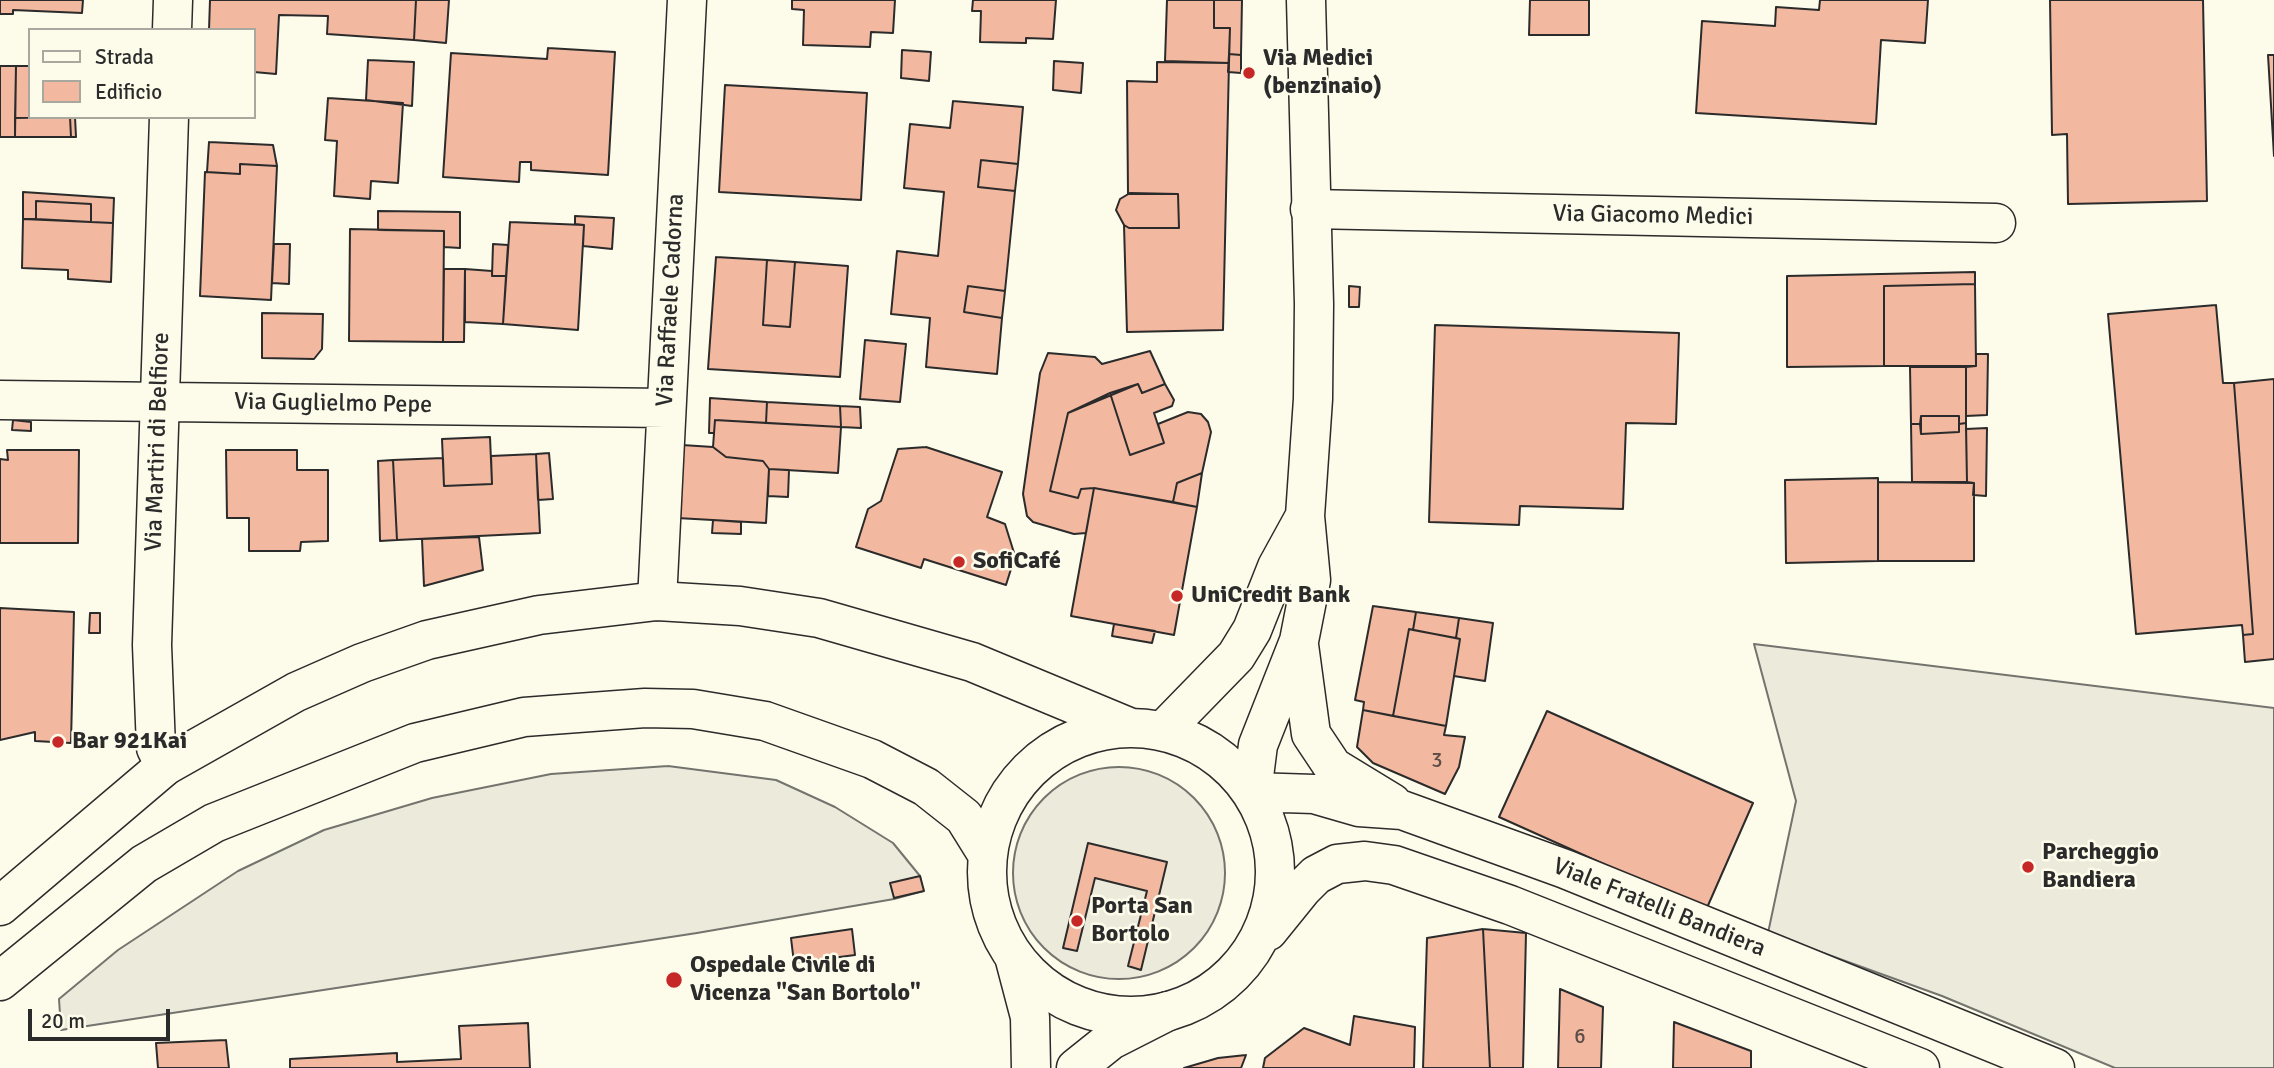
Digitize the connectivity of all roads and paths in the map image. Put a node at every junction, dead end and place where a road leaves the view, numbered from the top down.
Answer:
1 (173, 0) edge
2 (687, 0) edge
3 (1306, 0) edge
4 (172, 28) edge
5 (169, 119) edge
6 (1310, 209) junction
7 (1996, 223) dead end
8 (0, 400) edge
9 (160, 401) junction
10 (665, 408) junction
11 (1305, 516) junction
12 (657, 601) junction
13 (1299, 641) junction
14 (1147, 729) junction
15 (164, 766) junction
16 (1252, 792) junction
17 (1402, 810) junction
18 (986, 854) junction
19 (0, 906) edge
20 (1256, 946) junction
21 (1014, 960) junction
22 (0, 981) edge
23 (1168, 1011) junction
24 (1031, 1068) edge
25 (1076, 1068) edge
26 (1920, 1068) edge
27 (2054, 1068) edge

1 - 4 main road
2 - 10 main road, Via Raffaele Cadorna
3 - 6 main road
5 - 9 main road, Via Martiri di Belfiore
6 - 7 main road, Via Giacomo Medici
6 - 11 main road
8 - 9 main road, Via Guglielmo Pepe
9 - 10 main road, Via Guglielmo Pepe
9 - 15 main road, Via Martiri di Belfiore
10 - 12 main road, Via Raffaele Cadorna
11 - 13 main road
11 - 14 main road
12 - 14 main road
12 - 15 main road
13 - 16 main road
13 - 17 main road
14 - 16 main road
14 - 18 main road
15 - 19 main road
16 - 17 main road, Viale Fratelli Bandiera
16 - 20 main road
17 - 27 main road, Viale Fratelli Bandiera
18 - 21 main road
18 - 22 main road
20 - 23 main road
20 - 26 main road, Viale Fratelli Bandiera
21 - 23 main road
21 - 24 main road
23 - 25 main road

